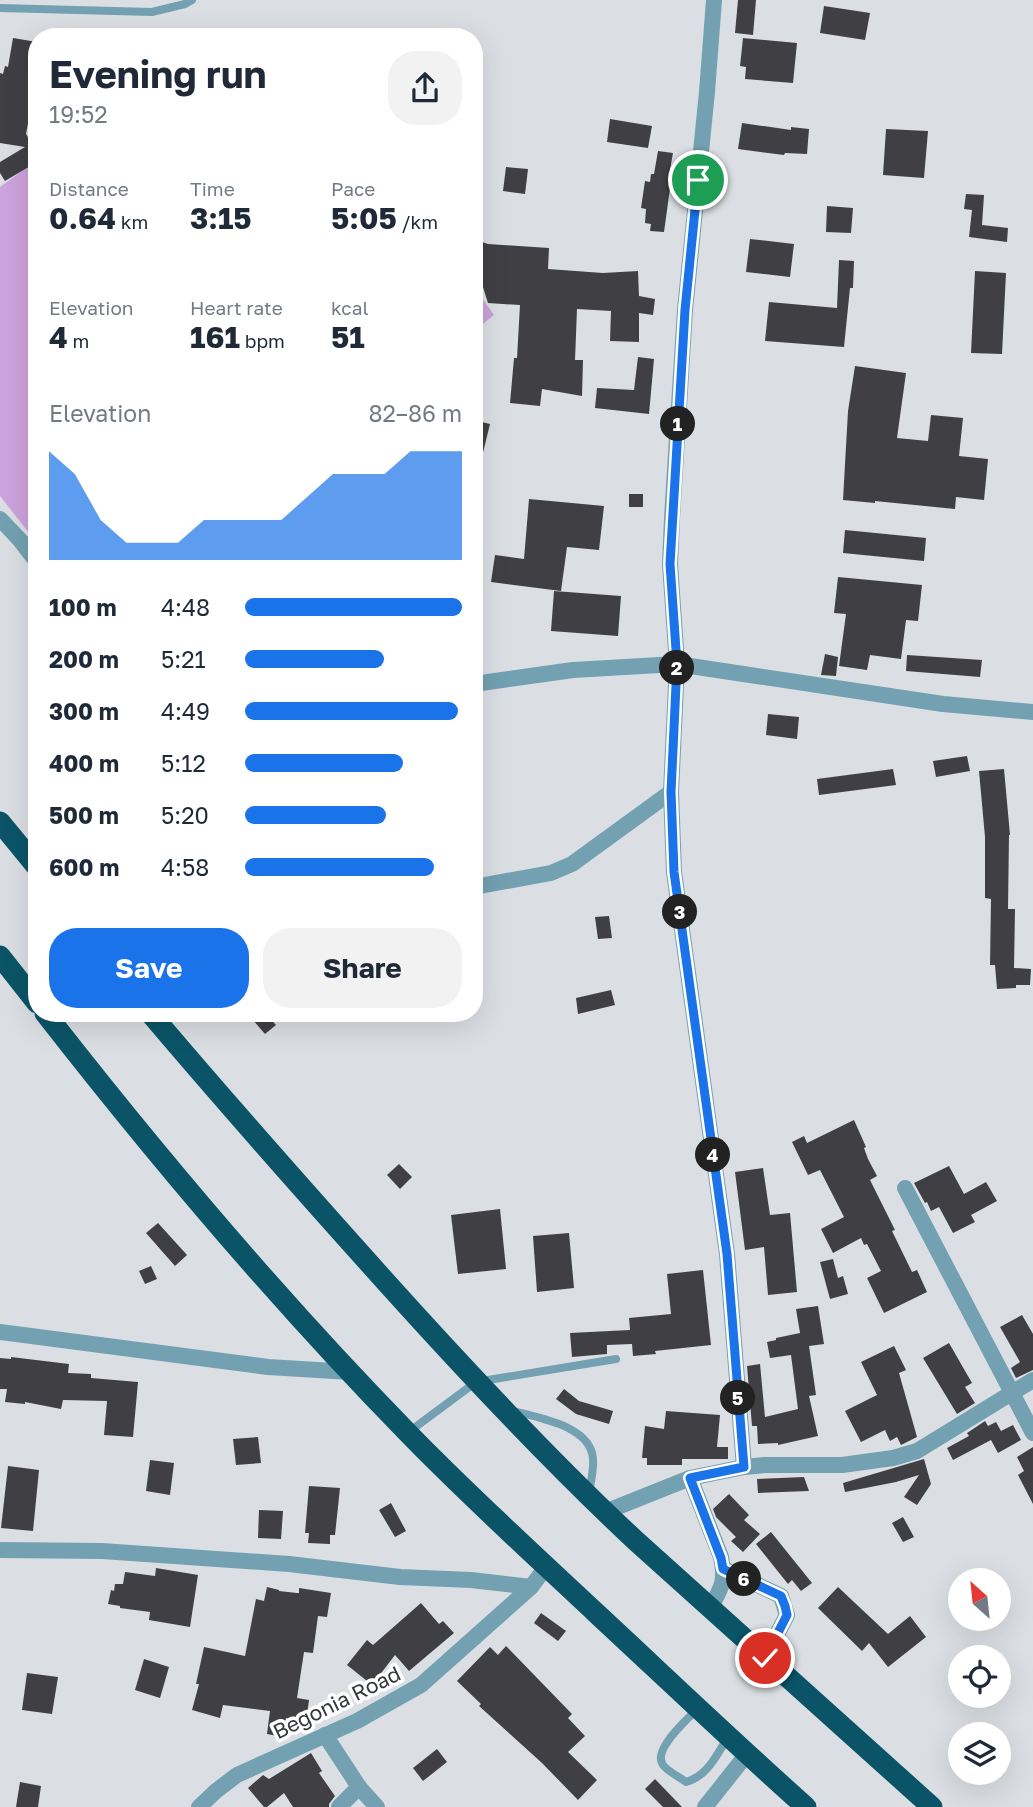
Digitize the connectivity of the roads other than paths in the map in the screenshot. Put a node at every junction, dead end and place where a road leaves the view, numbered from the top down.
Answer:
1 (192, 0) edge
2 (713, 0) edge
3 (0, 8) edge
4 (0, 519) edge
5 (28, 550) edge
6 (677, 664) junction
7 (483, 683) edge
8 (1033, 712) edge
9 (671, 792) junction
10 (0, 822) edge
11 (28, 856) edge
12 (483, 885) edge
13 (0, 956) edge
14 (28, 992) edge
15 (52, 1022) edge
16 (158, 1022) edge
17 (905, 1188) dead end
18 (0, 1332) edge
19 (616, 1359) dead end
20 (350, 1372) junction
21 (1033, 1380) edge
22 (476, 1382) junction
23 (1013, 1392) junction
24 (503, 1409) junction
25 (408, 1433) junction
26 (1033, 1433) edge
27 (744, 1467) junction
28 (690, 1478) junction
29 (589, 1495) junction
30 (605, 1512) junction
31 (0, 1550) edge
32 (546, 1567) junction
33 (723, 1569) junction
34 (531, 1587) junction
35 (711, 1607) junction
36 (765, 1658) junction
37 (697, 1708) junction
38 (325, 1735) junction
39 (728, 1737) junction
40 (747, 1754) junction
41 (359, 1787) junction
42 (199, 1807) edge
43 (339, 1807) edge
44 (377, 1807) edge
45 (705, 1807) edge
46 (806, 1807) edge
47 (932, 1807) edge

1 - 3 lane
2 - 6 street
4 - 5 street
6 - 7 street
6 - 8 street
6 - 9 street
9 - 12 street
9 - 27 street
10 - 11 highway
13 - 14 highway
15 - 20 highway
16 - 22 highway
17 - 23 street
18 - 20 street
19 - 22 lane
20 - 25 highway
21 - 23 street
22 - 24 highway
22 - 25 lane
23 - 26 street
23 - 27 street
24 - 29 highway
24 - 29 lane
25 - 32 highway
27 - 28 street
28 - 30 street
28 - 33 street
29 - 30 highway
30 - 35 highway
31 - 34 street
32 - 34 street, Begonia Road
32 - 37 highway
33 - 35 street
33 - 36 street
34 - 38 street, Begonia Road
35 - 36 highway
36 - 47 highway
37 - 39 highway
37 - 39 lane
38 - 41 street
38 - 42 street, Begonia Road
39 - 40 highway
40 - 45 street
40 - 46 highway
41 - 43 street
41 - 44 street

